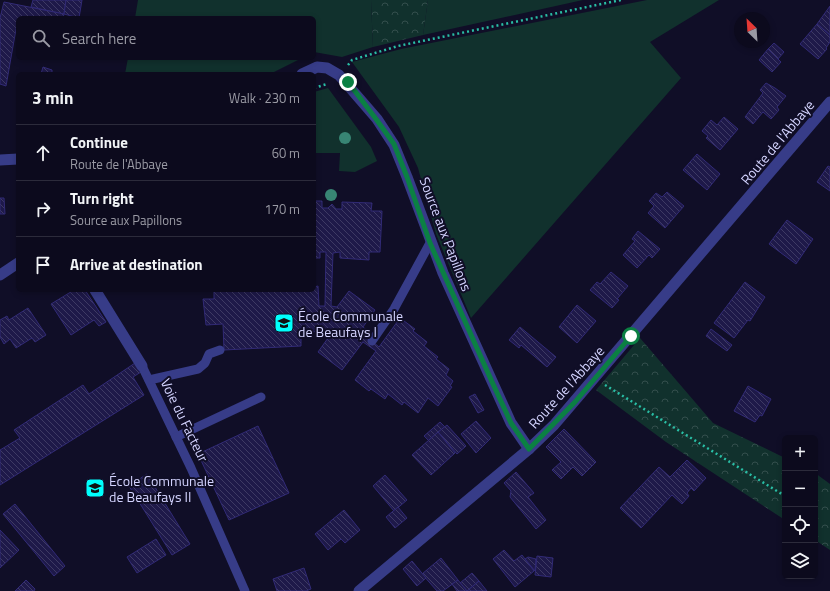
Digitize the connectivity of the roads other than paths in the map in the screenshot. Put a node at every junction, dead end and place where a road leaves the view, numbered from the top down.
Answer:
1 (306, 72) edge
2 (830, 102) edge
3 (16, 159) edge
4 (0, 160) edge
5 (430, 243) junction
6 (16, 264) edge
7 (0, 275) edge
8 (96, 292) edge
9 (372, 341) dead end
10 (220, 350) dead end
11 (142, 366) joint
12 (149, 380) junction
13 (261, 397) dead end
14 (176, 437) junction
15 (529, 449) junction
16 (245, 591) edge
17 (359, 591) edge

1 - 5 street, Source aux Papillons
2 - 15 street, Route de l'Abbaye
3 - 4 street
5 - 9 lane
5 - 15 street, Source aux Papillons
6 - 7 street
8 - 11 street, Voie du Facteur
10 - 12 lane
11 - 12 lane, Voie du Facteur
12 - 14 lane, Voie du Facteur
13 - 14 lane
14 - 16 lane, Voie du Facteur
15 - 17 street, Route de l'Abbaye

